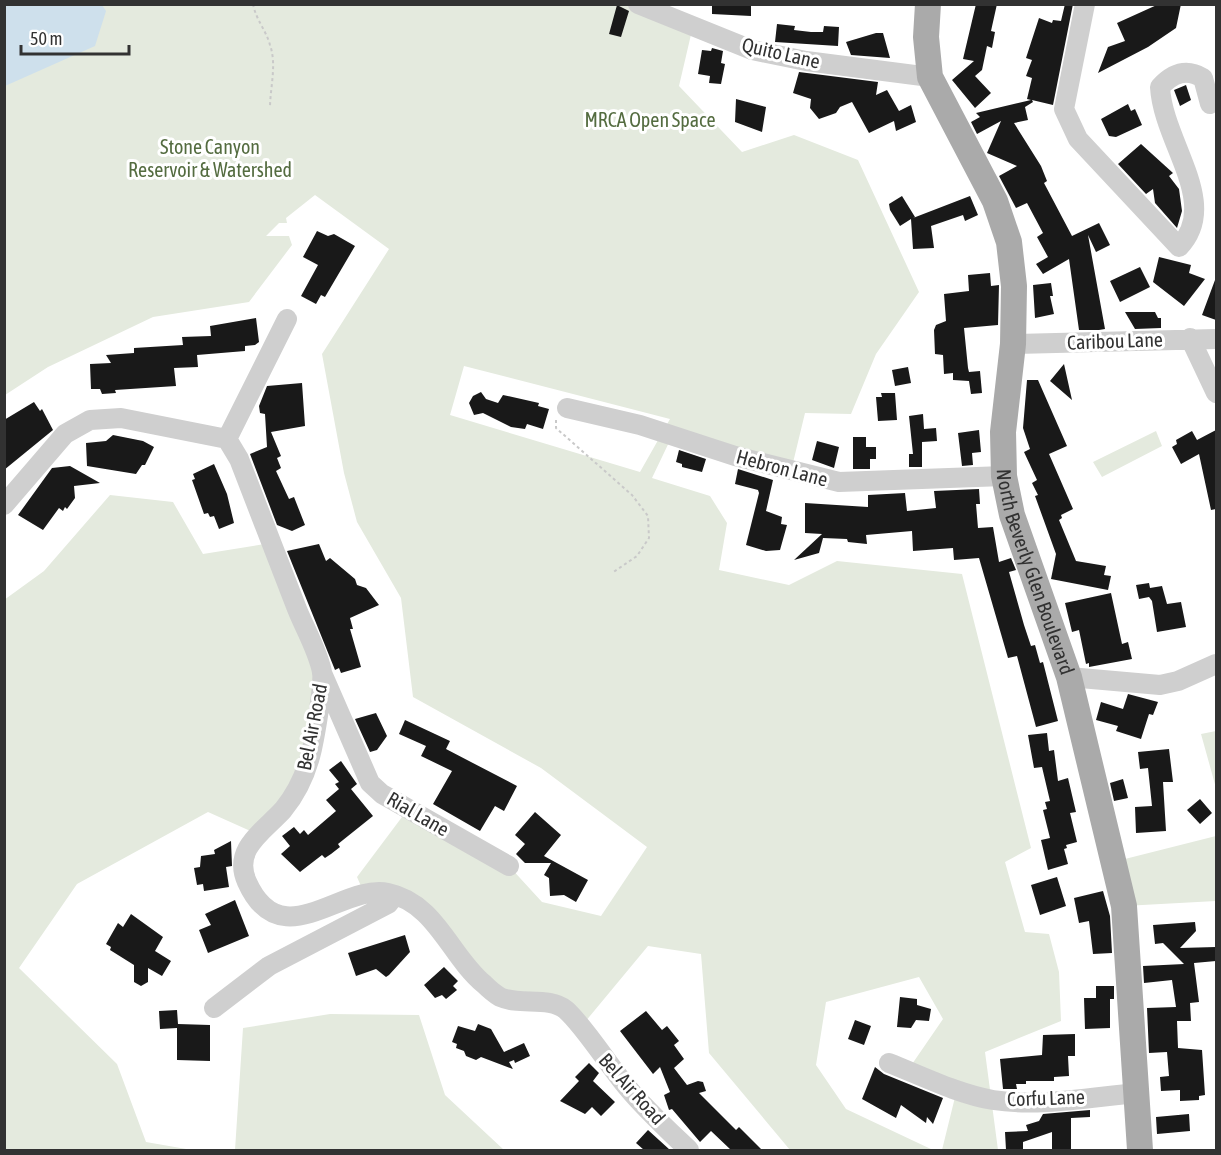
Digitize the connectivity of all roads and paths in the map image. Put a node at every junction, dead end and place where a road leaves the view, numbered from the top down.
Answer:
1 (254, 4) edge
2 (638, 4) edge
3 (928, 4) edge
4 (1085, 4) edge
5 (930, 77) junction
6 (1210, 104) dead end
7 (270, 108) dead end
8 (287, 319) dead end
9 (1190, 338) junction
10 (1216, 339) edge
11 (1013, 344) junction
12 (1216, 393) edge
13 (567, 408) joint
14 (227, 439) junction
15 (1004, 476) junction
16 (4, 504) edge
17 (612, 573) dead end
18 (1216, 664) edge
19 (322, 673) junction
20 (1069, 677) junction
21 (509, 866) dead end
22 (395, 895) junction
23 (214, 1008) dead end
24 (889, 1063) dead end
25 (1137, 1093) junction
26 (689, 1150) edge
27 (1140, 1150) edge

1 - 7 path
2 - 5 street, Quito Lane
3 - 5 main road, North Beverly Glen Boulevard
4 - 6 street
5 - 11 main road, North Beverly Glen Boulevard
8 - 14 street
9 - 10 street, Caribou Lane
9 - 11 street, Caribou Lane
9 - 12 street
11 - 15 main road, North Beverly Glen Boulevard
13 - 15 street, Hebron Lane
13 - 17 path
14 - 16 street
14 - 19 street, Bel Air Road
15 - 20 main road, North Beverly Glen Boulevard
18 - 20 street
19 - 21 street, Rial Lane
19 - 22 street, Bel Air Road
20 - 25 main road, North Beverly Glen Boulevard
22 - 23 street
22 - 26 street, Bel Air Road
24 - 25 street, Corfu Lane
25 - 27 main road, North Beverly Glen Boulevard

